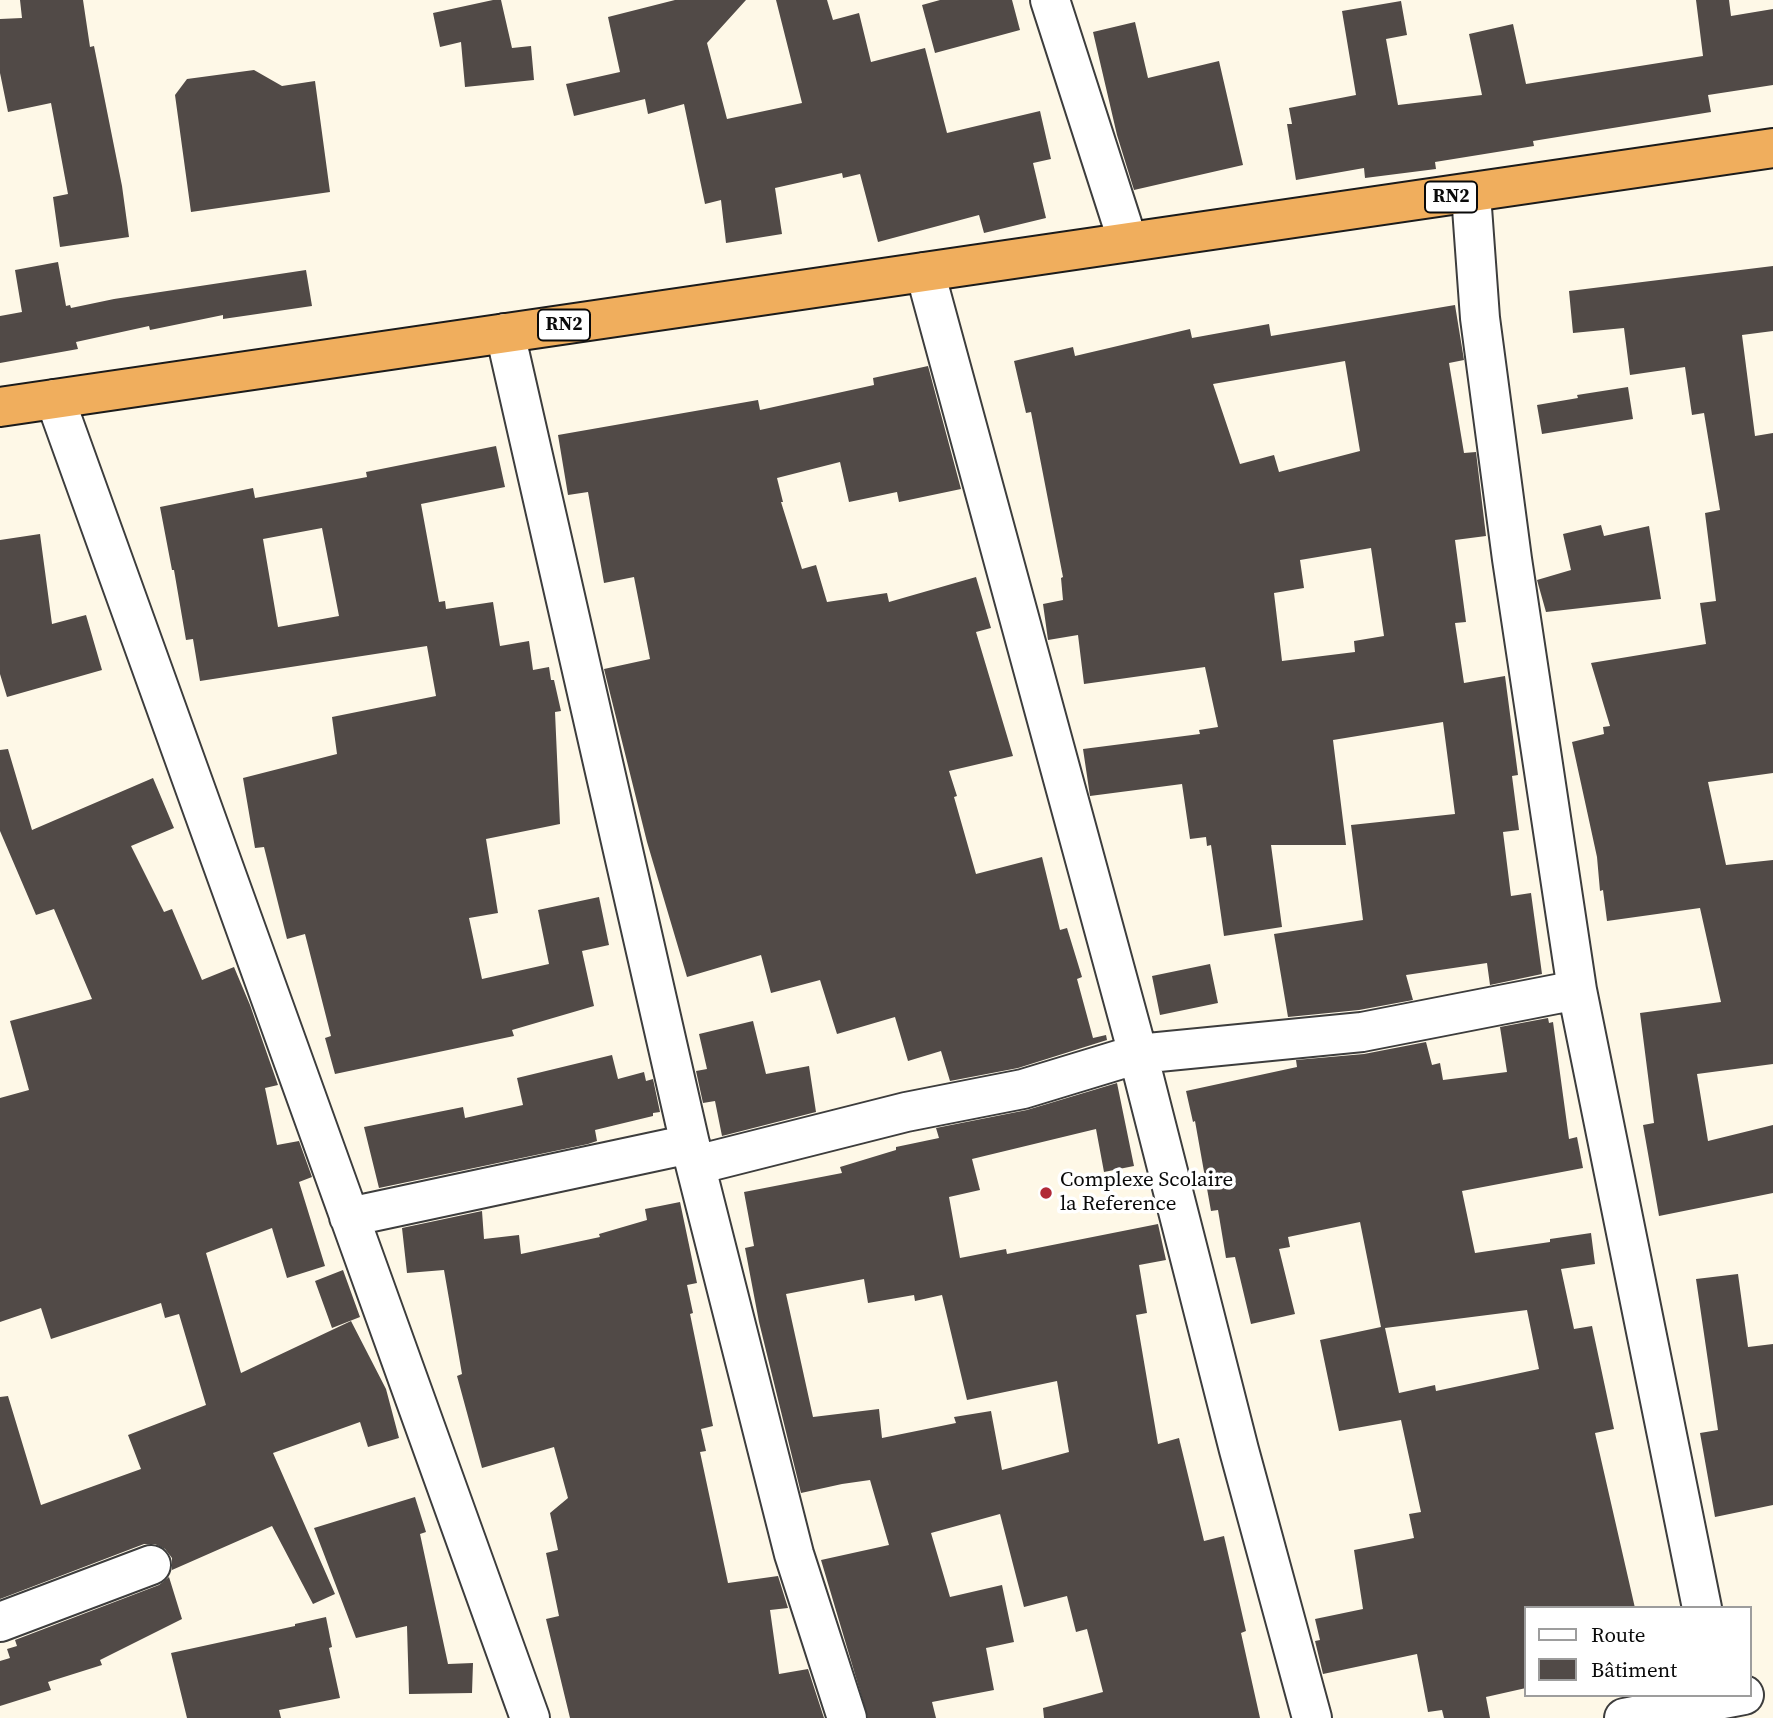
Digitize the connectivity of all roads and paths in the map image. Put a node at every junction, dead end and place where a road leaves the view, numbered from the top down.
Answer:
1 (1050, 0) edge
2 (1773, 148) edge
3 (1471, 194) junction
4 (1128, 242) junction
5 (925, 272) junction
6 (505, 333) junction
7 (55, 399) junction
8 (0, 407) edge
9 (1577, 990) junction
10 (1138, 1054) junction
11 (693, 1154) junction
12 (349, 1217) junction
13 (151, 1565) dead end
14 (1702, 1606) edge
15 (0, 1622) edge
16 (1773, 1691) edge
17 (1752, 1696) edge
18 (1732, 1700) edge
19 (530, 1718) edge
20 (847, 1718) edge
21 (1312, 1718) edge
22 (1623, 1718) edge

1 - 4 street
2 - 3 highway, RN2
3 - 4 highway, RN2
3 - 9 street
4 - 5 highway, RN2
5 - 6 highway, RN2
5 - 10 street
6 - 7 highway, RN2
6 - 11 street
7 - 8 highway, RN2
7 - 12 street
9 - 10 street
9 - 14 street
10 - 11 street
10 - 21 street
11 - 12 street
11 - 20 street
12 - 19 street
13 - 15 street
16 - 17 street
18 - 22 street

